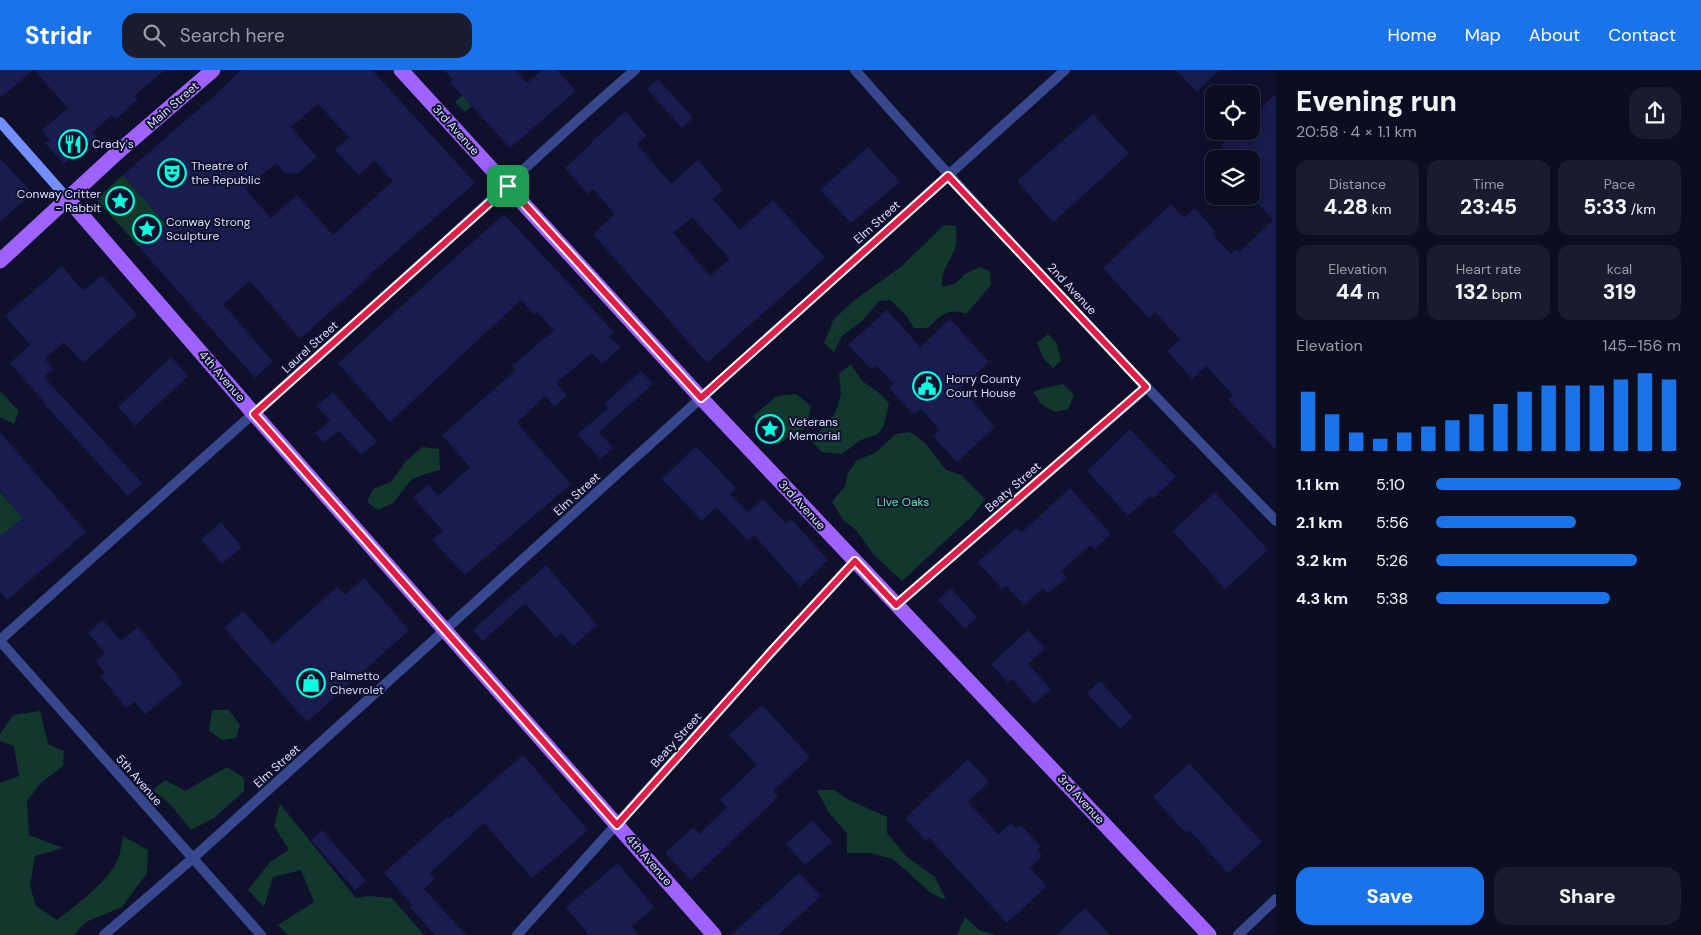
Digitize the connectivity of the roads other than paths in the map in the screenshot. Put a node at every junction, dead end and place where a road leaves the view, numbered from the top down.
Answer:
1 (213, 70) edge
2 (401, 70) edge
3 (635, 70) edge
4 (855, 70) edge
5 (1065, 70) edge
6 (0, 122) edge
7 (948, 176) junction
8 (508, 186) junction
9 (68, 199) junction
10 (0, 261) edge
11 (1146, 387) junction
12 (701, 398) junction
13 (254, 414) junction
14 (1276, 521) edge
15 (855, 561) junction
16 (896, 605) junction
17 (445, 630) junction
18 (0, 640) edge
19 (617, 825) junction
20 (192, 859) junction
21 (1276, 899) edge
22 (104, 935) edge
23 (261, 935) edge
24 (517, 935) edge
25 (714, 935) edge
26 (1209, 935) edge
27 (1238, 935) edge

1 - 9 main road, Main Street
2 - 8 main road, 3rd Avenue
3 - 8 street, Laurel Street
4 - 7 street, 2nd Avenue
5 - 7 street, Elm Street
6 - 9 main road
7 - 11 street, 2nd Avenue
7 - 12 street, Elm Street
8 - 12 main road, 3rd Avenue
8 - 13 street, Laurel Street
9 - 10 main road, Main Street
9 - 13 main road, 4th Avenue
11 - 14 street, 2nd Avenue
11 - 16 street, Beaty Street
12 - 15 main road, 3rd Avenue
12 - 17 street, Elm Street
13 - 17 main road, 4th Avenue
13 - 18 street, Laurel Street
15 - 16 main road, 3rd Avenue
15 - 19 street, Beaty Street
16 - 26 main road, 3rd Avenue
17 - 19 main road, 4th Avenue
17 - 20 street, Elm Street
18 - 20 street, 5th Avenue
19 - 24 street, Beaty Street
19 - 25 main road, 4th Avenue
20 - 22 street, Elm Street
20 - 23 street, 5th Avenue
21 - 27 street

